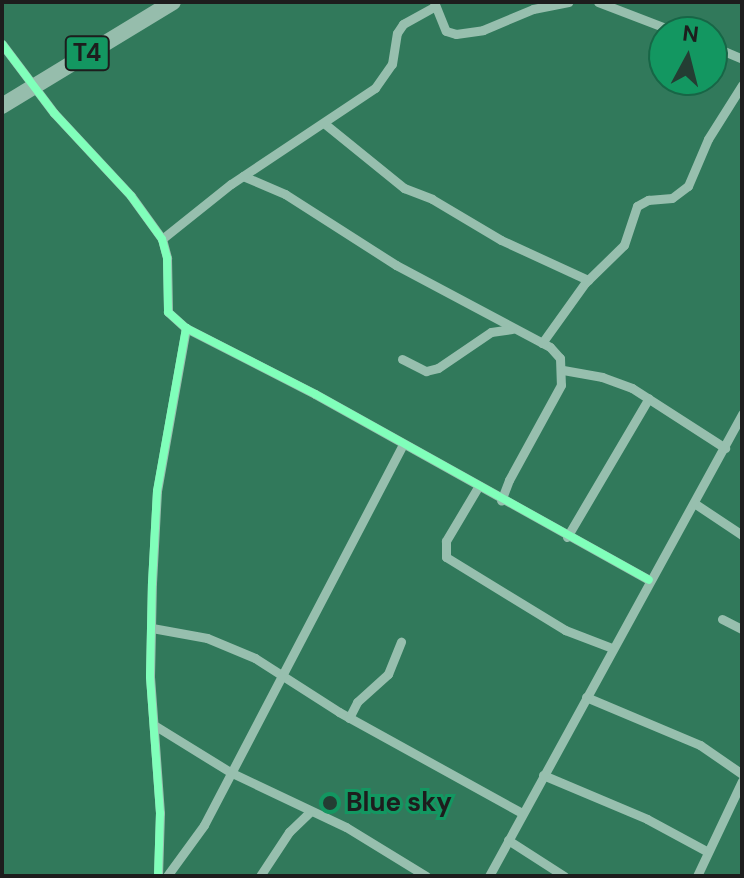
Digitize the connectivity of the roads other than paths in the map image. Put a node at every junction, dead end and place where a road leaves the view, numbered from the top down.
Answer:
1 (173, 2) edge
2 (568, 2) edge
3 (598, 2) edge
4 (435, 4) edge
5 (533, 5) edge
6 (648, 21) edge
7 (2, 44) edge
8 (34, 85) junction
9 (742, 85) edge
10 (2, 106) edge
11 (325, 124) junction
12 (243, 176) junction
13 (162, 239) junction
14 (588, 280) junction
15 (186, 328) junction
16 (512, 329) junction
17 (542, 343) junction
18 (402, 359) dead end
19 (563, 370) junction
20 (649, 398) junction
21 (742, 414) edge
22 (403, 444) junction
23 (725, 448) junction
24 (478, 487) junction
25 (501, 501) junction
26 (694, 503) junction
27 (742, 535) edge
28 (567, 537) junction
29 (649, 580) junction
30 (722, 619) dead end
31 (152, 628) junction
32 (742, 629) edge
33 (401, 642) dead end
34 (612, 648) junction
35 (280, 676) junction
36 (586, 697) junction
37 (349, 718) junction
38 (154, 725) junction
39 (230, 772) junction
40 (742, 774) edge
41 (543, 775) junction
42 (742, 781) edge
43 (311, 811) junction
44 (522, 813) junction
45 (508, 840) junction
46 (708, 852) junction
47 (158, 876) edge
48 (167, 876) edge
49 (260, 876) edge
50 (426, 876) edge
51 (489, 876) edge
52 (564, 876) edge
53 (697, 876) edge

1 - 8 highway, T4
2 - 5 street
3 - 6 street
4 - 5 street
4 - 11 street
7 - 8 street
8 - 10 highway, T4
8 - 13 street
9 - 14 street
11 - 12 street
11 - 14 street
12 - 13 street
12 - 16 street
13 - 15 street
14 - 17 street
15 - 22 street
15 - 31 street
16 - 17 street
16 - 18 street
17 - 19 street
19 - 20 street
19 - 25 street
20 - 23 street
20 - 28 street
21 - 23 street
22 - 24 street
22 - 35 street
23 - 26 street
24 - 25 street
24 - 34 street
25 - 28 street
26 - 27 street
26 - 29 street
28 - 29 street
29 - 34 street
30 - 32 street
31 - 35 street
31 - 38 street
33 - 37 street
34 - 36 street
35 - 37 street
35 - 39 street
36 - 40 street
36 - 41 street
37 - 44 street
38 - 39 street
38 - 47 street
39 - 43 street
39 - 48 street
41 - 44 street
41 - 46 street
42 - 46 street
43 - 49 street
43 - 50 street
44 - 45 street
45 - 51 street
45 - 52 street
46 - 53 street

